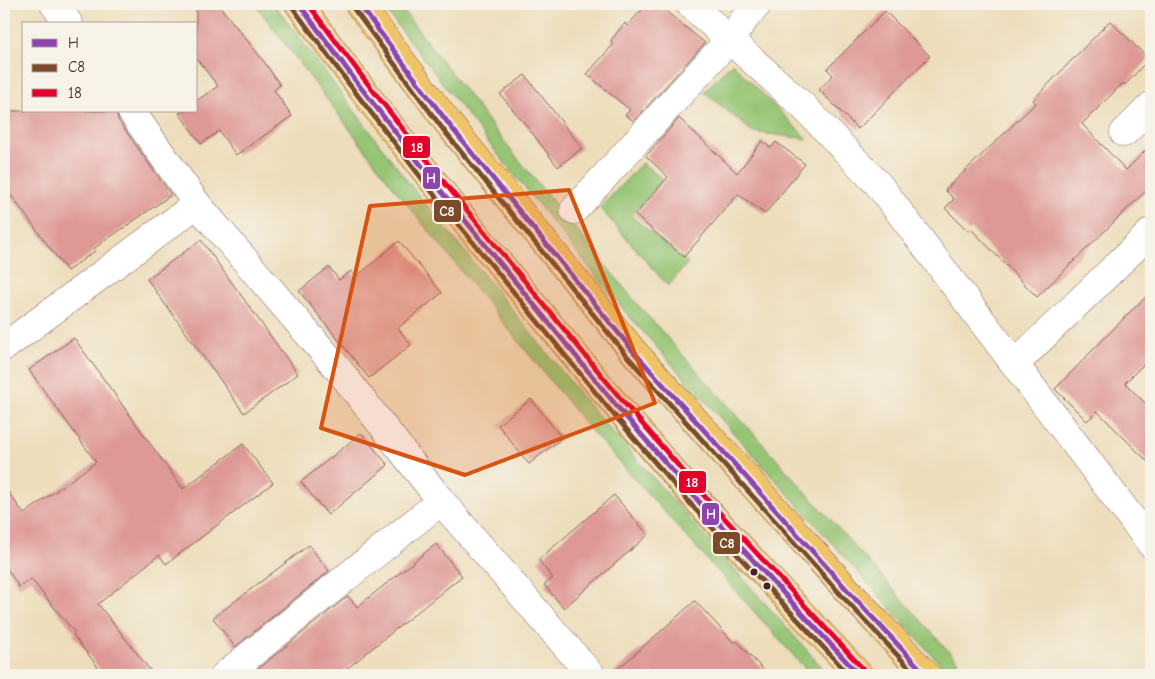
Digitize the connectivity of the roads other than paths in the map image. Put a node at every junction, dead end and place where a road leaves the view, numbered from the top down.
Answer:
1 (54, 4) edge
2 (299, 4) edge
3 (359, 4) edge
4 (690, 4) edge
5 (758, 4) edge
6 (68, 22) edge
7 (730, 40) junction
8 (1151, 106) edge
9 (132, 112) edge
10 (1124, 132) dead end
11 (197, 204) junction
12 (574, 210) dead end
13 (1151, 232) edge
14 (4, 347) edge
15 (1015, 364) junction
16 (441, 501) junction
17 (1151, 544) edge
18 (225, 675) edge
19 (592, 675) edge
20 (859, 675) edge
21 (926, 675) edge

1 - 6 street
2 - 20 main road
3 - 21 main road
4 - 7 street
5 - 7 street
7 - 12 street
7 - 15 street
8 - 10 street
9 - 11 street
11 - 14 street
11 - 16 street
13 - 15 street
15 - 17 street
16 - 18 street
16 - 19 street

